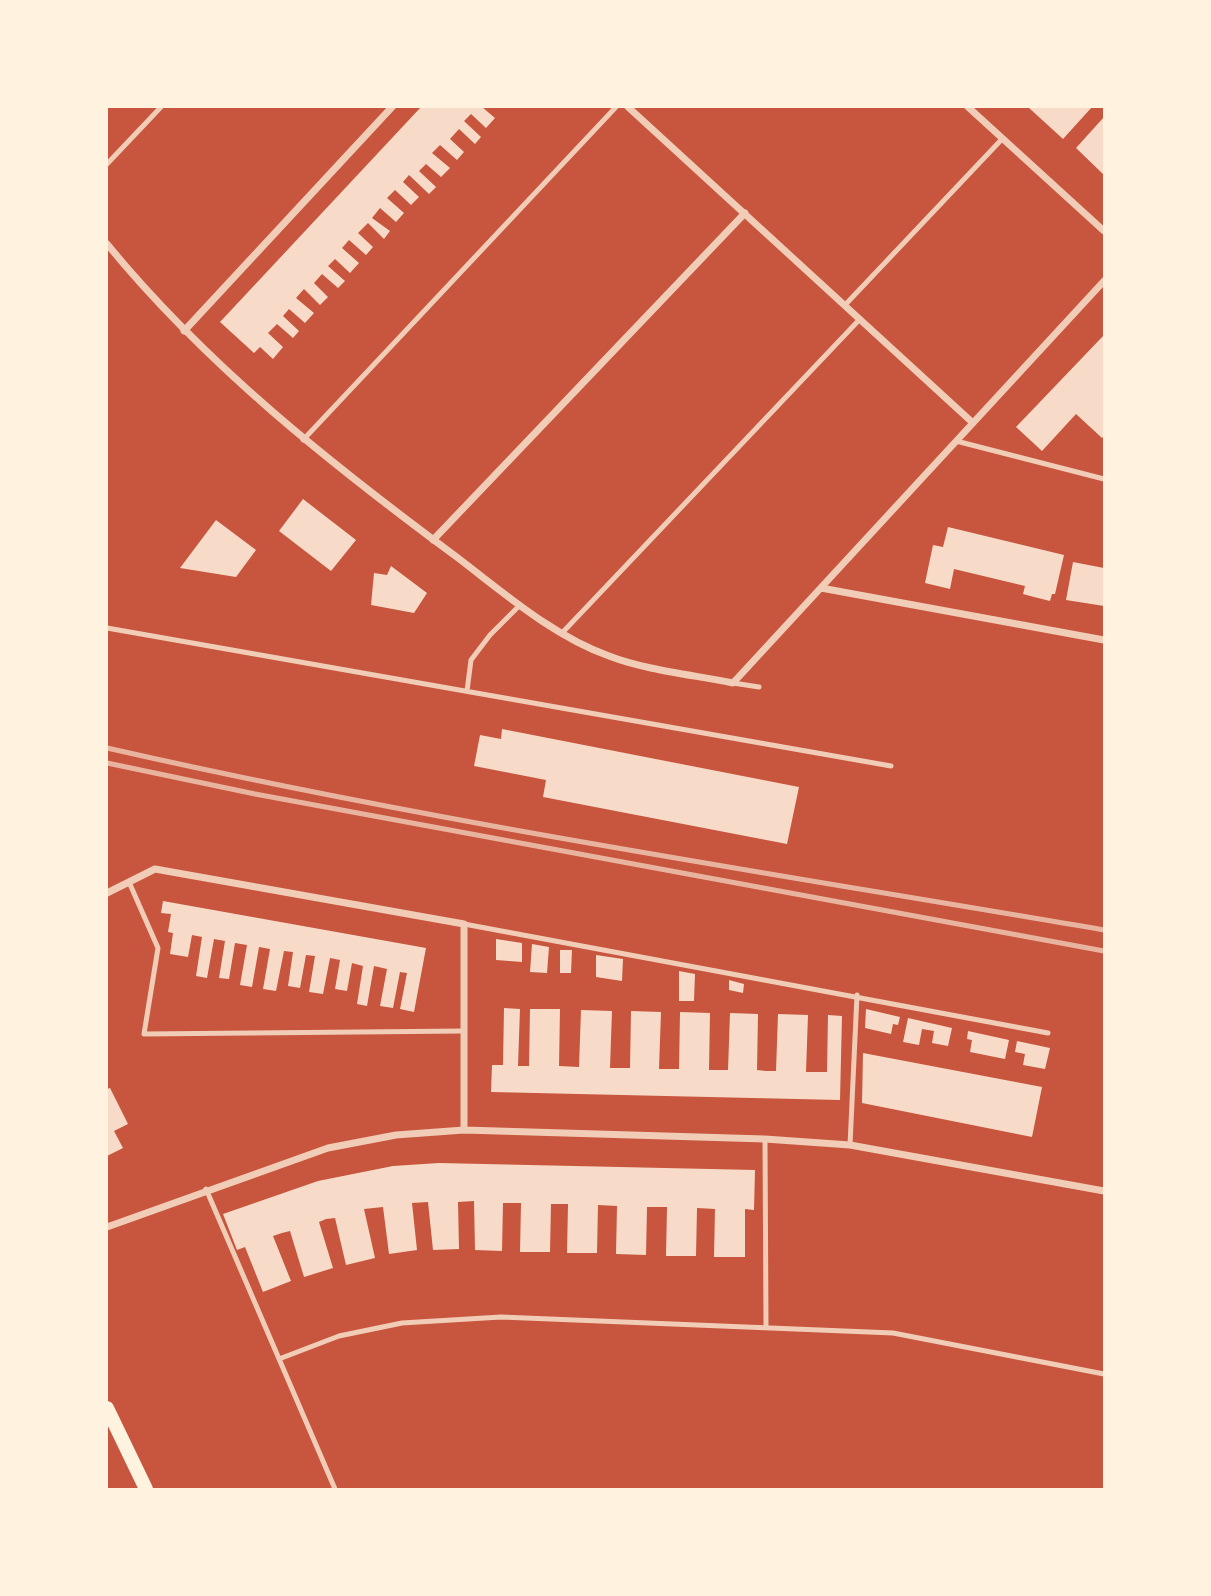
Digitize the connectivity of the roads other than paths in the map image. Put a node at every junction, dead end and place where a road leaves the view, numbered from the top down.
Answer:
1 (162, 107) edge
2 (392, 107) edge
3 (616, 107) edge
4 (628, 107) edge
5 (968, 107) edge
6 (1003, 138) junction
7 (107, 164) edge
8 (745, 213) junction
9 (1104, 231) edge
10 (107, 244) edge
11 (1104, 281) edge
12 (845, 305) junction
13 (860, 319) junction
14 (184, 331) junction
15 (973, 423) junction
16 (303, 440) junction
17 (956, 441) junction
18 (1104, 479) edge
19 (433, 540) junction
20 (821, 588) junction
21 (520, 605) junction
22 (107, 628) edge
23 (562, 633) junction
24 (1104, 640) edge
25 (733, 684) junction
26 (759, 687) dead end
27 (467, 691) junction
28 (891, 766) dead end
29 (129, 882) junction
30 (107, 892) edge
31 (464, 924) junction
32 (857, 995) junction
33 (464, 1031) junction
34 (1048, 1033) dead end
35 (464, 1130) junction
36 (765, 1139) junction
37 (850, 1145) junction
38 (206, 1189) junction
39 (1104, 1191) edge
40 (107, 1227) edge
41 (766, 1327) junction
42 (279, 1359) junction
43 (1104, 1374) edge
44 (107, 1408) edge
45 (146, 1489) edge
46 (335, 1489) edge

1 - 7 lane
2 - 14 street
3 - 16 lane
4 - 8 street
5 - 6 street
6 - 9 street
6 - 12 lane
8 - 12 street
8 - 19 street
10 - 14 street
11 - 15 street
12 - 13 street
13 - 15 street
13 - 23 lane
14 - 16 street
15 - 17 street
16 - 19 street
17 - 18 lane
17 - 20 street
19 - 21 street
20 - 24 street
20 - 25 street
21 - 23 street
21 - 27 lane
22 - 27 lane
23 - 25 street
25 - 26 lane
27 - 28 lane
29 - 30 street
29 - 31 street
29 - 33 lane
31 - 32 lane
31 - 33 street
32 - 34 lane
32 - 37 lane
33 - 35 street
35 - 36 street
35 - 38 street
36 - 37 street
36 - 41 lane
37 - 39 street
38 - 40 street
38 - 42 lane
41 - 42 lane
41 - 43 lane
42 - 46 lane
44 - 45 main road

